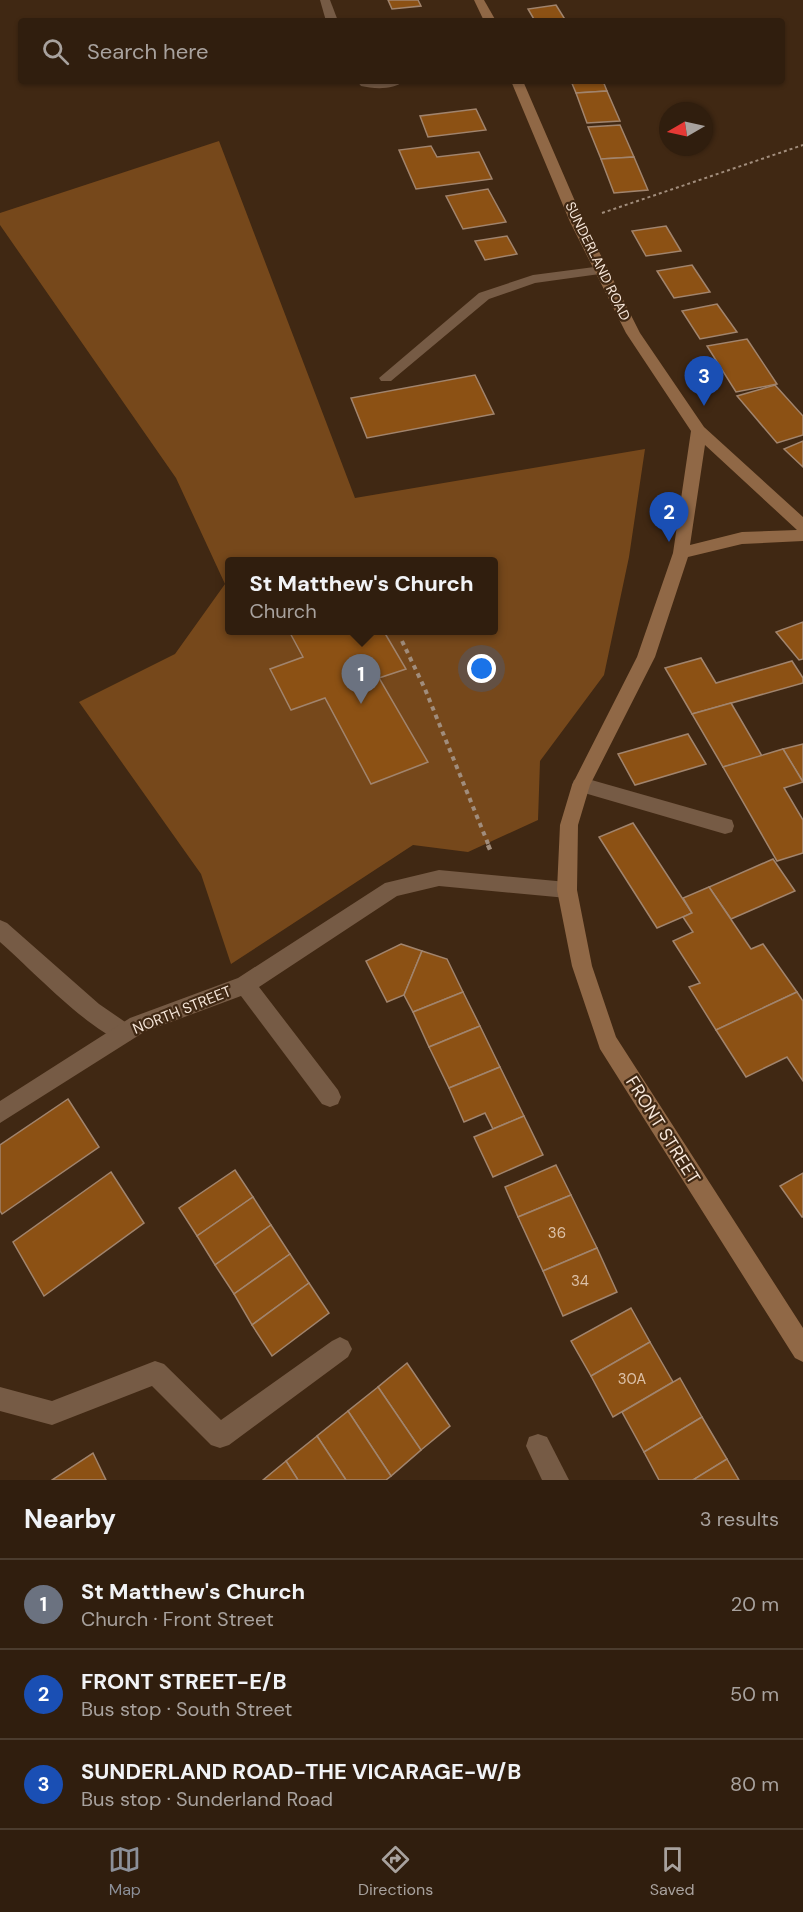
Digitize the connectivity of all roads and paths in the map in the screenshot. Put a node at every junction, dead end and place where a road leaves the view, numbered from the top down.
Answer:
1 (325, 0) edge
2 (479, 0) edge
3 (331, 18) edge
4 (488, 18) edge
5 (365, 84) edge
6 (390, 84) edge
7 (518, 84) edge
8 (803, 146) edge
9 (577, 222) junction
10 (602, 270) junction
11 (386, 378) dead end
12 (699, 431) junction
13 (803, 526) edge
14 (803, 535) edge
15 (681, 553) junction
16 (402, 641) dead end
17 (581, 785) junction
18 (725, 826) dead end
19 (503, 883) junction
20 (567, 890) junction
21 (0, 929) edge
22 (245, 985) junction
23 (124, 1033) junction
24 (330, 1097) dead end
25 (0, 1113) edge
26 (340, 1349) dead end
27 (803, 1350) edge
28 (0, 1399) edge
29 (538, 1446) dead end
30 (556, 1480) edge

1 - 3 street
2 - 4 street
5 - 6 street
7 - 9 street, SUNDERLAND ROAD
8 - 9 path
9 - 10 street, SUNDERLAND ROAD
10 - 11 street
10 - 12 street, SUNDERLAND ROAD
12 - 13 street, SUNDERLAND ROAD
12 - 15 street, FRONT STREET
14 - 15 street
15 - 17 street, FRONT STREET
16 - 19 path
17 - 18 street
17 - 20 street, FRONT STREET
19 - 20 street
19 - 22 street
20 - 27 street, FRONT STREET
21 - 23 street
22 - 23 street, NORTH STREET
22 - 24 street, NORTH STREET
23 - 25 street, NORTH STREET
26 - 28 street
29 - 30 street

